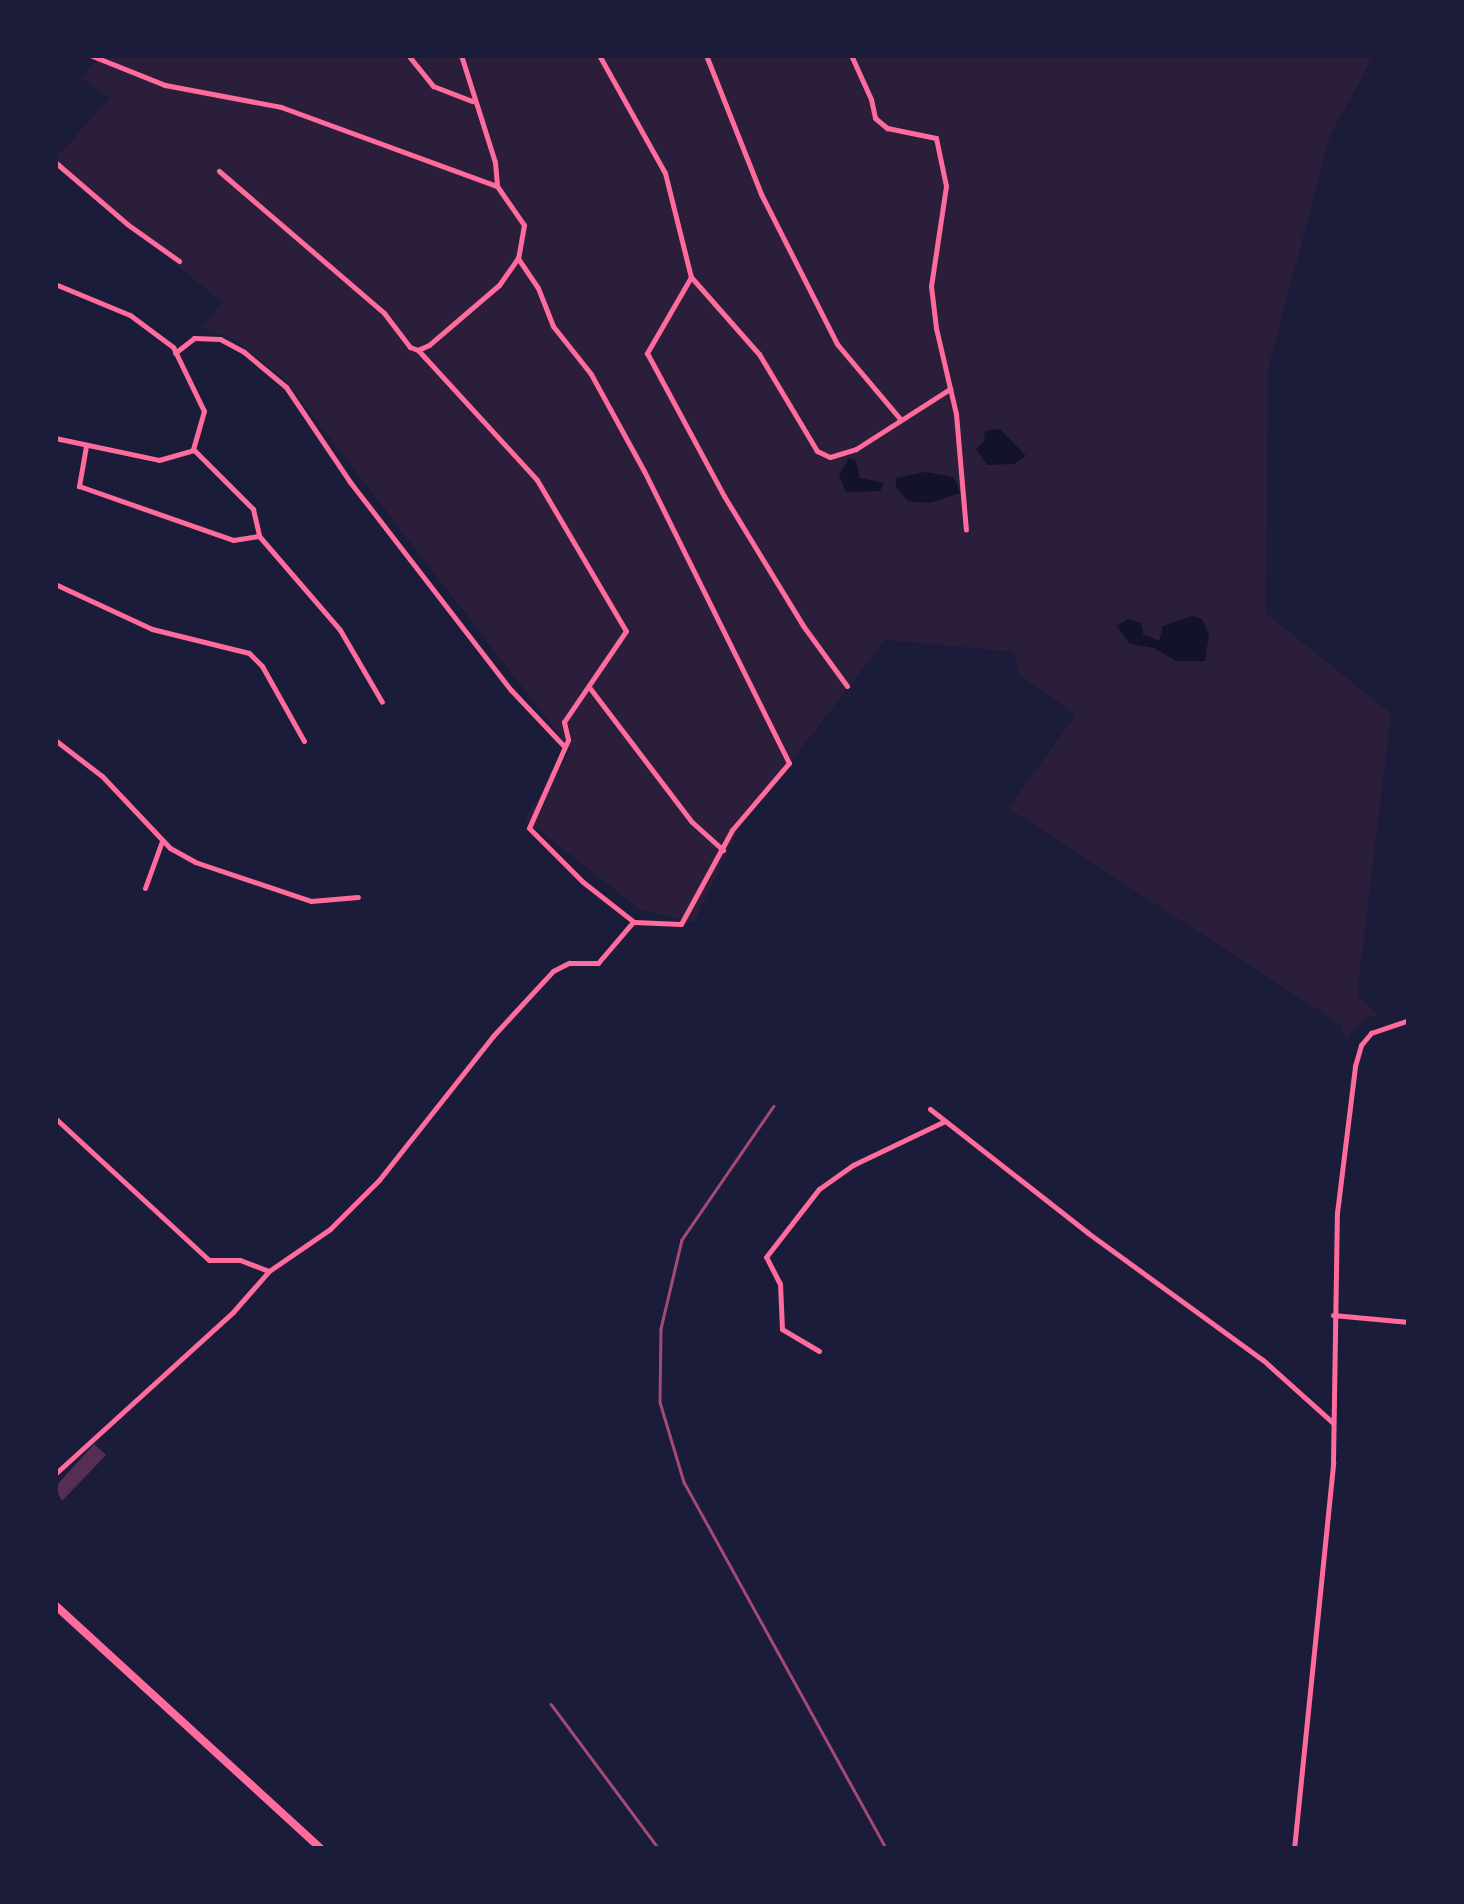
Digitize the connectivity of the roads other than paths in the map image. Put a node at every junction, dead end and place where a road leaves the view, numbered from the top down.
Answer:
1 (90, 55) edge
2 (408, 55) edge
3 (461, 55) edge
4 (599, 55) edge
5 (706, 55) edge
6 (850, 55) edge
7 (474, 102) junction
8 (55, 162) edge
9 (219, 171) dead end
10 (497, 186) junction
11 (518, 258) junction
12 (180, 261) dead end
13 (692, 277) junction
14 (55, 284) edge
15 (414, 348) junction
16 (175, 352) junction
17 (950, 388) junction
18 (901, 420) junction
19 (55, 438) edge
20 (86, 446) junction
21 (194, 449) junction
22 (966, 530) dead end
23 (259, 536) junction
24 (55, 584) edge
25 (589, 686) junction
26 (847, 686) dead end
27 (382, 702) dead end
28 (55, 740) edge
29 (304, 742) dead end
30 (565, 747) junction
31 (162, 840) junction
32 (723, 850) junction
33 (145, 888) dead end
34 (358, 897) dead end
35 (634, 922) junction
36 (1409, 1020) edge
37 (930, 1109) dead end
38 (55, 1118) edge
39 (945, 1120) junction
40 (270, 1271) junction
41 (1333, 1315) junction
42 (1409, 1322) edge
43 (819, 1351) dead end
44 (1332, 1422) junction
45 (55, 1474) edge
46 (55, 1605) edge
47 (321, 1849) edge
48 (1294, 1849) edge

1 - 10 street
2 - 7 street
3 - 7 street
4 - 13 street
5 - 18 street
6 - 17 street
7 - 10 street
8 - 12 street
9 - 15 street
10 - 11 street
11 - 15 street
11 - 32 street
13 - 18 street
13 - 26 street
14 - 16 street
15 - 25 street
16 - 21 street
16 - 30 street
17 - 18 street
17 - 22 street
19 - 20 street
20 - 21 street
20 - 23 street
21 - 23 street
23 - 27 street
24 - 29 street
25 - 30 street
25 - 32 street
28 - 31 street
30 - 35 street
31 - 33 street
31 - 34 street
32 - 35 street
35 - 40 street
36 - 41 street
37 - 39 street
38 - 40 street
39 - 43 street
39 - 44 street
40 - 45 street
41 - 42 street
41 - 44 street
44 - 48 street
46 - 47 main road

